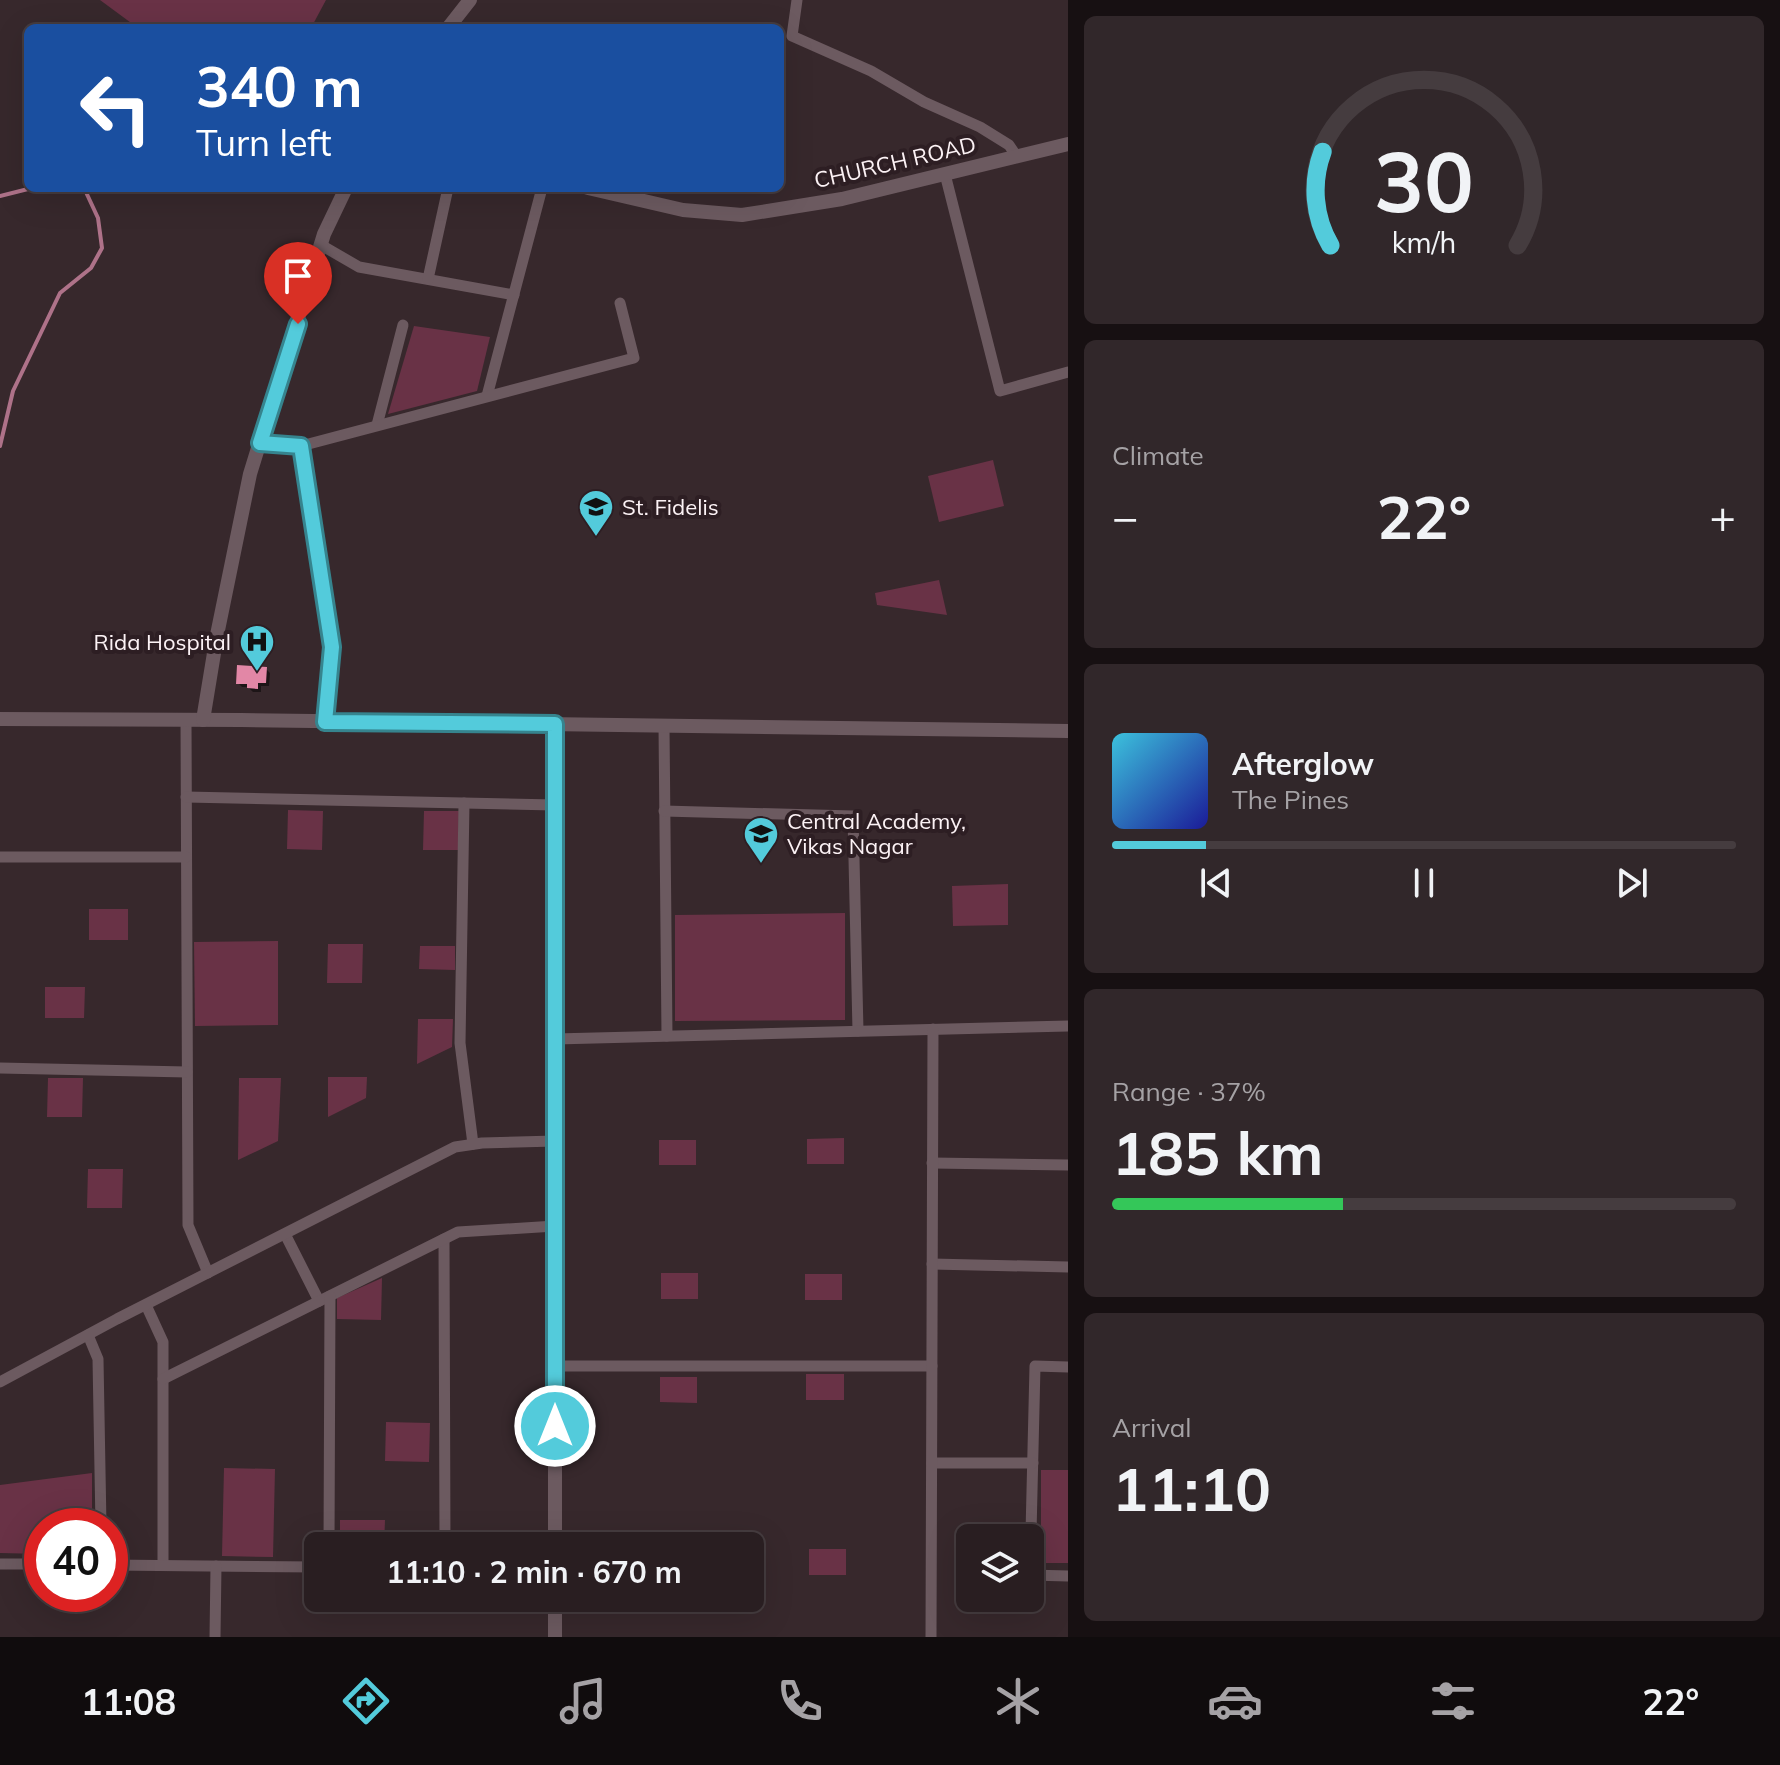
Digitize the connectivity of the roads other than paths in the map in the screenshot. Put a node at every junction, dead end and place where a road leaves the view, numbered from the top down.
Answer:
1 (470, 0) edge
2 (797, 0) edge
3 (451, 24) edge
4 (1068, 144) edge
5 (1017, 157) junction
6 (945, 174) junction
7 (344, 192) edge
8 (447, 192) edge
9 (541, 192) edge
10 (605, 192) edge
11 (321, 245) junction
12 (428, 279) junction
13 (514, 295) junction
14 (620, 303) dead end
15 (403, 325) dead end
16 (1068, 372) edge
17 (487, 396) junction
18 (377, 425) junction
19 (260, 443) junction
20 (301, 446) junction
21 (0, 719) edge
22 (186, 720) junction
23 (203, 720) junction
24 (325, 722) junction
25 (555, 724) junction
26 (664, 726) junction
27 (1068, 731) edge
28 (186, 797) junction
29 (464, 803) junction
30 (555, 805) junction
31 (664, 811) junction
32 (0, 857) edge
33 (186, 857) junction
34 (1068, 1026) edge
35 (933, 1029) junction
36 (858, 1031) junction
37 (667, 1036) junction
38 (555, 1039) junction
39 (0, 1068) edge
40 (187, 1072) junction
41 (555, 1141) junction
42 (473, 1144) junction
43 (932, 1163) junction
44 (1068, 1165) edge
45 (555, 1226) junction
46 (285, 1234) junction
47 (444, 1239) junction
48 (932, 1264) junction
49 (1068, 1267) edge
50 (208, 1273) junction
51 (324, 1299) junction
52 (146, 1305) junction
53 (88, 1335) junction
54 (555, 1366) junction
55 (932, 1366) junction
56 (1068, 1367) edge
57 (163, 1379) junction
58 (0, 1382) edge
59 (932, 1463) junction
60 (1033, 1463) junction
61 (101, 1508) edge
62 (329, 1532) edge
63 (445, 1532) edge
64 (555, 1532) edge
65 (0, 1564) edge
66 (24, 1564) edge
67 (128, 1565) edge
68 (163, 1565) junction
69 (216, 1566) junction
70 (304, 1567) edge
71 (1068, 1576) edge
72 (555, 1612) edge
73 (215, 1637) edge
74 (555, 1637) edge
75 (931, 1637) edge

1 - 3 street
2 - 5 street
4 - 5 street, CHURCH ROAD
5 - 6 street, CHURCH ROAD
6 - 10 street, CHURCH ROAD
6 - 16 street
7 - 11 street
8 - 12 street
9 - 13 street
11 - 12 street
11 - 19 street
12 - 13 street
13 - 17 street
14 - 17 street
15 - 18 street
17 - 18 street
18 - 20 street
19 - 20 street
19 - 23 street
20 - 24 street
21 - 22 street
22 - 23 street
22 - 28 street
23 - 24 street
24 - 25 street
25 - 26 street
25 - 30 street
26 - 27 street
26 - 31 street
28 - 29 street
28 - 33 street
29 - 30 street
29 - 42 street
30 - 38 street
31 - 36 street
31 - 37 street
32 - 33 street
33 - 40 street
34 - 35 street
35 - 36 street
35 - 43 street
36 - 37 street
37 - 38 street
38 - 41 street
39 - 40 street
40 - 50 street
41 - 42 street
41 - 45 street
42 - 46 street
43 - 44 street
43 - 48 street
45 - 47 street
45 - 54 street
46 - 50 street
46 - 51 street
47 - 51 street
47 - 63 street
48 - 49 street
48 - 55 street
50 - 52 street
51 - 57 street
51 - 62 street
52 - 53 street
52 - 57 street
53 - 58 street
53 - 61 street
54 - 55 street
54 - 64 street
55 - 59 street
56 - 60 street
57 - 68 street
59 - 60 street
59 - 75 street
60 - 71 street
65 - 66 street
67 - 68 street
68 - 69 street
69 - 70 street
69 - 73 street
72 - 74 street

